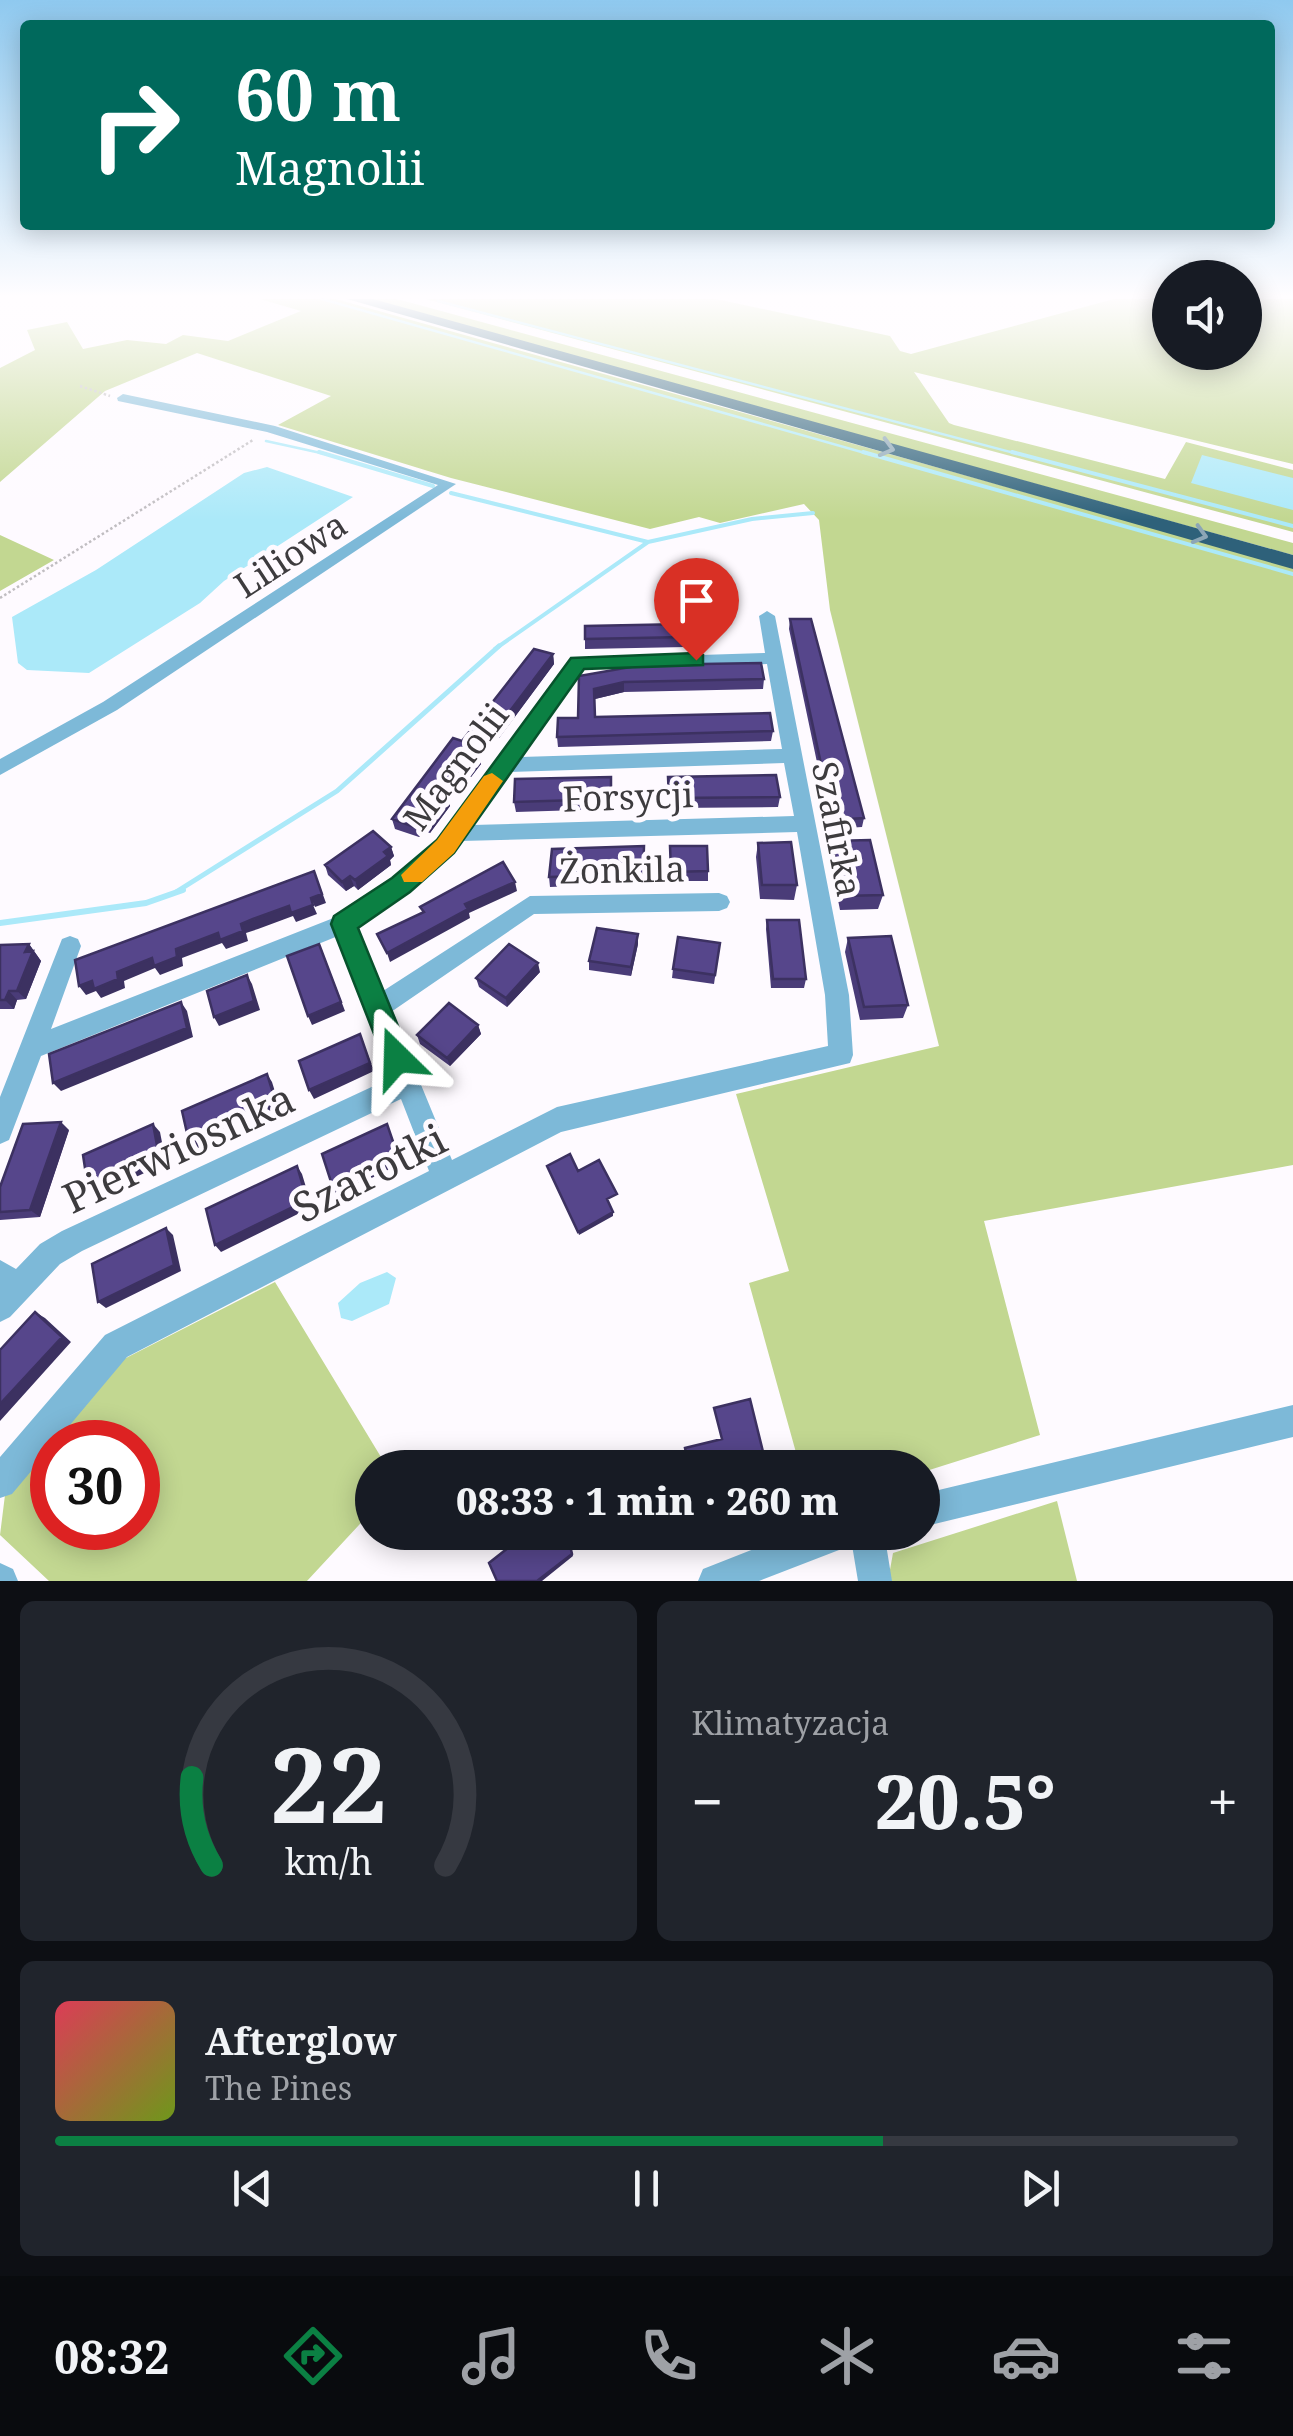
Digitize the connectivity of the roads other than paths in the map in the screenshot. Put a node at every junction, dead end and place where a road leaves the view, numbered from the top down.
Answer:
1 (617, 373) edge
2 (679, 373) edge
3 (122, 398) road end
4 (1293, 540) edge
5 (1293, 562) edge
6 (767, 616) dead end
7 (774, 658) junction
8 (792, 756) junction
9 (504, 764) junction
10 (0, 768) edge
11 (803, 824) junction
12 (454, 833) junction
13 (719, 902) dead end
14 (344, 924) junction
15 (70, 946) dead end
16 (377, 1008) junction
17 (31, 1048) junction
18 (842, 1055) joint
19 (407, 1082) junction
20 (0, 1131) edge
21 (445, 1178) junction
22 (6, 1290) edge
23 (1293, 1421) edge
24 (0, 1482) edge
25 (940, 1507) edge
26 (795, 1550) edge
27 (871, 1550) edge
28 (715, 1581) edge
29 (875, 1581) edge

1 -> 5 highway
2 - 4 highway
3 - 10 street, Liliowa
6 - 7 street, Szafirka
7 - 8 street, Szafirka
7 - 9 street, Magnolii
8 - 9 street
8 - 11 street, Szafirka
9 - 12 street, Magnolii
11 - 12 street, Forsycji
11 - 18 street, Szafirka
12 - 14 street, Magnolii
13 - 16 street, Żonkila
14 - 16 street
14 - 17 street, Magnolii
15 - 17 street
16 - 19 street
17 - 20 street
18 - 21 street, Szarotki
19 - 21 street
19 - 22 street, Pierwiosnka
21 - 24 street, Szarotki
23 - 25 street
26 - 28 street
27 - 29 street

